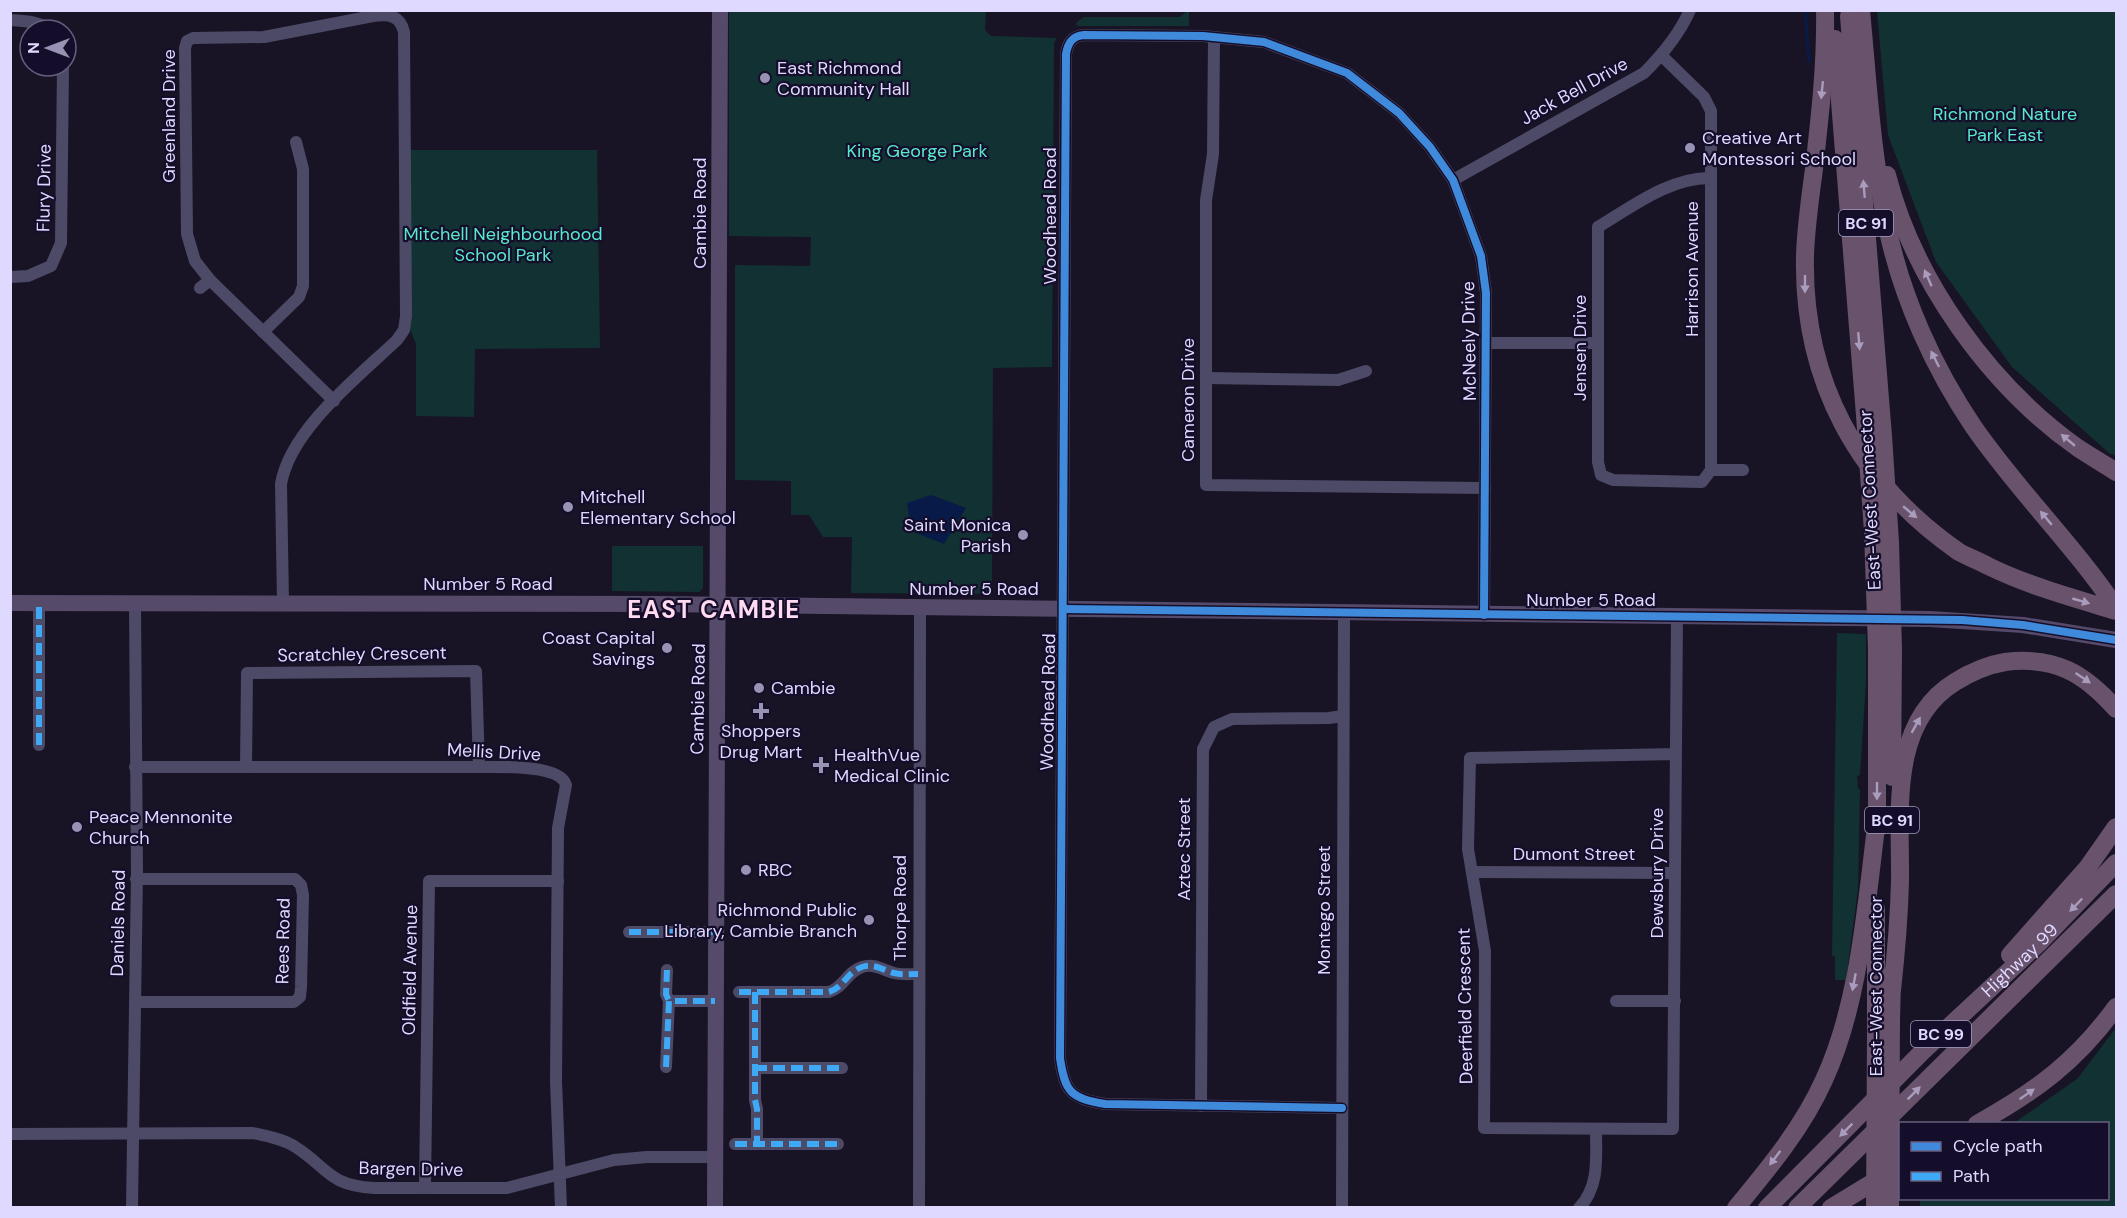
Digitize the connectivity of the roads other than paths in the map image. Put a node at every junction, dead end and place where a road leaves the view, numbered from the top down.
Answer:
1 (720, 10) edge
2 (1690, 10) edge
3 (1825, 10) edge
4 (1832, 10) edge
5 (1849, 10) edge
6 (1861, 10) edge
7 (1073, 38) joint
8 (1214, 38) junction
9 (1662, 56) junction
10 (63, 78) edge
11 (1870, 112) junction
12 (296, 142) dead end
13 (1710, 178) junction
14 (1453, 180) junction
15 (10, 277) edge
16 (263, 332) junction
17 (1486, 343) junction
18 (1599, 343) junction
19 (1366, 371) dead end
20 (1206, 378) junction
21 (334, 401) junction
22 (1711, 470) junction
23 (1743, 470) dead end
24 (2116, 472) edge
25 (1485, 488) junction
26 (10, 603) edge
27 (39, 603) junction
28 (135, 603) junction
29 (283, 603) junction
30 (718, 605) junction
31 (920, 608) junction
32 (1064, 609) junction
33 (2116, 609) edge
34 (1344, 613) junction
35 (1484, 615) junction
36 (1677, 616) junction
37 (2116, 640) edge
38 (1885, 649) junction
39 (2116, 709) edge
40 (1343, 716) junction
41 (39, 745) dead end
42 (1675, 754) junction
43 (135, 767) junction
44 (246, 767) junction
45 (479, 767) junction
46 (1877, 820) junction
47 (2116, 827) edge
48 (2116, 864) edge
49 (1473, 872) junction
50 (1675, 873) junction
51 (136, 879) junction
52 (558, 881) junction
53 (2116, 894) edge
54 (629, 932) dead end
55 (716, 932) junction
56 (667, 970) dead end
57 (918, 974) junction
58 (1892, 990) junction
59 (739, 992) dead end
60 (755, 992) junction
61 (669, 1001) junction
62 (715, 1001) junction
63 (1616, 1001) dead end
64 (1675, 1001) junction
65 (135, 1002) junction
66 (2116, 1007) edge
67 (1923, 1051) junction
68 (666, 1067) dead end
69 (755, 1068) junction
70 (843, 1068) dead end
71 (1201, 1106) junction
72 (1342, 1108) junction
73 (1980, 1122) edge
74 (1672, 1129) joint
75 (1596, 1130) junction
76 (133, 1132) junction
77 (10, 1134) edge
78 (735, 1144) dead end
79 (757, 1144) junction
80 (838, 1144) dead end
81 (714, 1157) junction
82 (1899, 1167) edge
83 (559, 1175) junction
84 (425, 1188) junction
85 (132, 1208) edge
86 (561, 1208) edge
87 (714, 1208) edge
88 (919, 1208) edge
89 (1342, 1208) edge
90 (1579, 1208) edge
91 (1736, 1208) edge
92 (1767, 1208) edge
93 (1797, 1208) edge
94 (1831, 1208) edge
95 (1875, 1208) edge
96 (1890, 1208) edge

1 - 30 main road, Cambie Road
2 - 9 street, Jack Bell Drive
3 -> 33 highway
4 -> 38 highway, East-West Connector / BC 91, bridge
38 -> 5 highway, East-West Connector / BC 91, bridge
6 - 11 highway
7 - 8 street, McNeely Drive
7 - 32 street, Woodhead Road
8 - 14 street, McNeely Drive
8 - 20 street, Cameron Drive
9 - 13 street, Harrison Avenue
9 - 14 street, Jack Bell Drive
10 - 15 street, Flury Drive
24 -> 11 highway
33 -> 11 highway
12 - 16 street
13 - 18 street, Jensen Drive
13 - 22 street, Harrison Avenue
14 - 17 street, McNeely Drive
16 - 21 street, Greenland Drive
16 - 21 street, Greenland Drive
17 - 18 street
17 - 25 street, McNeely Drive
18 - 22 street, Jensen Drive
19 - 20 street
20 - 25 street, Cameron Drive
21 - 29 street, Greenland Drive
22 - 23 street
25 - 35 street, McNeely Drive
26 - 27 main road, Number 5 Road
27 - 28 main road, Number 5 Road
27 - 41 street
28 - 29 main road, Number 5 Road
28 - 43 street, Daniels Road
29 - 30 main road, Number 5 Road
30 - 31 main road, Number 5 Road
30 - 55 main road, Cambie Road
31 - 32 main road, Number 5 Road
31 - 57 street, Thorpe Road
32 - 34 main road, Number 5 Road
32 - 71 street, Woodhead Road
34 - 35 main road, Number 5 Road
34 - 40 street, Montego Street
35 - 36 main road, Number 5 Road
36 - 37 main road, Number 5 Road
36 - 42 street, Dewsbury Drive
38 -> 46 highway, East-West Connector / BC 91
38 - 58 highway, East-West Connector / BC 91
58 -> 39 highway
40 - 71 street, Aztec Street
40 - 72 street, Montego Street
42 - 49 street, Deerfield Crescent
42 - 50 street, Dewsbury Drive
43 - 44 street, Mellis Drive
43 - 51 street, Daniels Road
44 - 45 street, Mellis Drive
44 - 45 street, Scratchley Crescent
45 - 52 street, Mellis Drive
46 -> 91 highway
46 - 95 highway, East-West Connector / BC 91, bridge
47 - 67 highway
48 -> 67 highway, Highway 99 / BC 99
49 - 50 street, Dumont Street
49 - 75 street, Deerfield Crescent
50 - 64 street, Dewsbury Drive
51 - 65 street, Daniels Road
51 - 65 street, Rees Road
52 - 83 street, Mellis Drive
52 - 84 street, Oldfield Avenue
93 -> 53 highway, Highway 99 / BC 99
54 - 55 street
55 - 62 main road, Cambie Road
56 - 61 street
57 - 60 street
57 - 88 street, Thorpe Road
58 - 96 highway, East-West Connector / BC 91, bridge
59 - 60 street
60 - 69 street
61 - 62 street
61 - 68 street
62 - 81 main road, Cambie Road
63 - 64 street
64 - 74 street, Dewsbury Drive
65 - 76 street, Daniels Road
73 -> 66 highway
67 -> 92 highway, Highway 99 / BC 99
69 - 70 street
69 - 79 street
71 - 72 street, Woodhead Road
72 - 89 street, Montego Street
74 - 75 street, Deerfield Crescent
75 - 90 street
76 - 77 street, Bargen Drive
76 - 84 street, Bargen Drive
76 - 85 street, Daniels Road
78 - 79 street
79 - 80 street
81 - 83 street, Bargen Drive
81 - 87 main road, Cambie Road
82 - 94 highway
83 - 84 street, Bargen Drive
83 - 86 street, Mellis Drive

